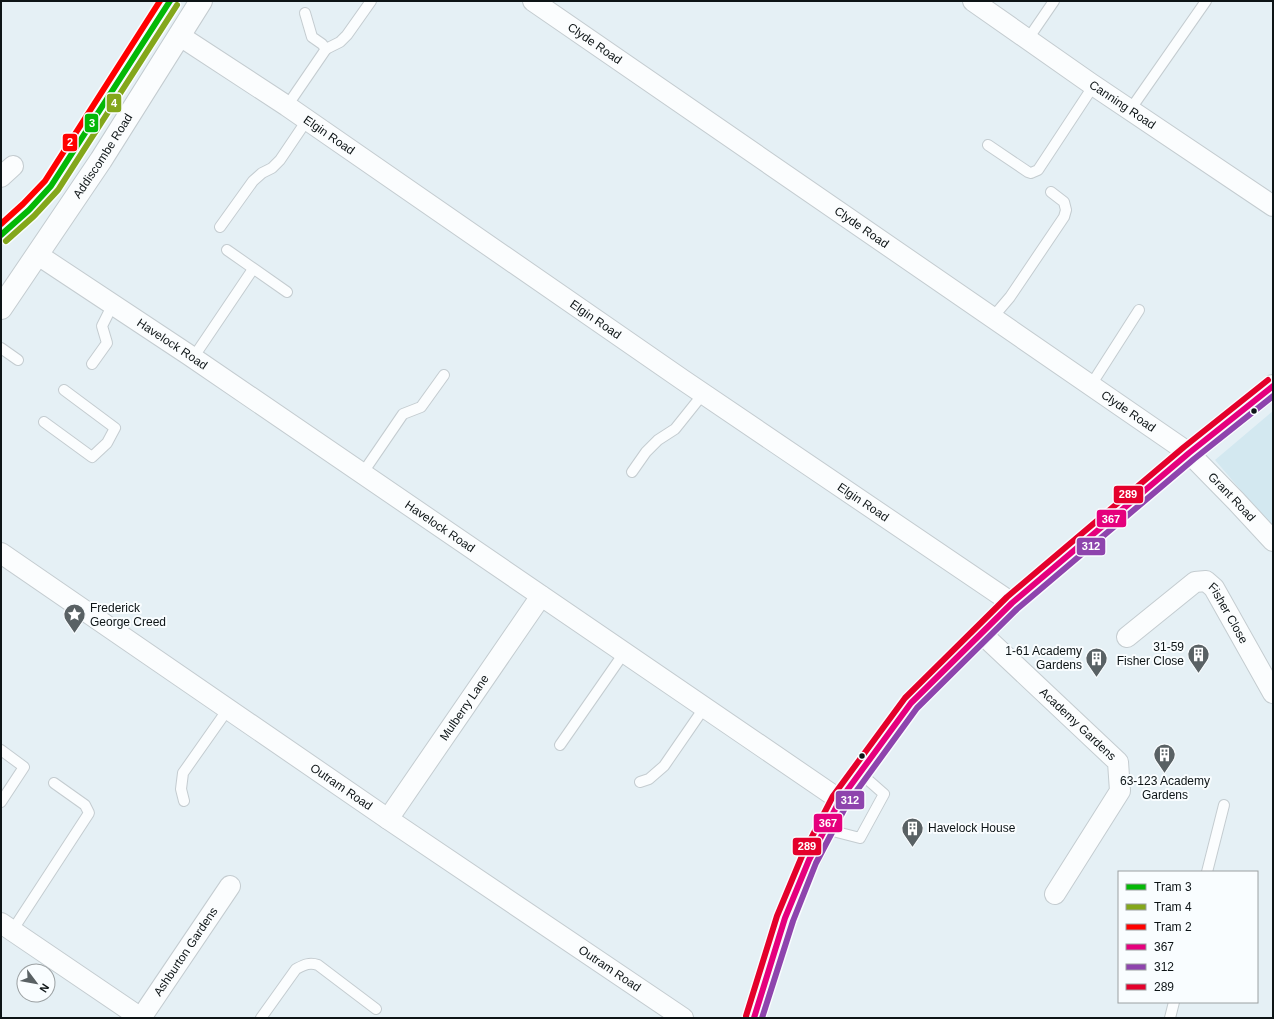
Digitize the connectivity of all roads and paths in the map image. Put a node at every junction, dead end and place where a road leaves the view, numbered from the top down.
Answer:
1 (201, 1) edge
2 (371, 1) edge
3 (533, 1) edge
4 (974, 1) edge
5 (1054, 1) edge
6 (1206, 1) edge
7 (305, 12) dead end
8 (180, 36) junction
9 (1028, 39) junction
10 (326, 49) junction
11 (1094, 86) junction
12 (287, 106) junction
13 (1130, 110) junction
14 (307, 120) junction
15 (988, 145) dead end
16 (1051, 192) dead end
17 (1273, 206) edge
18 (220, 227) dead end
19 (227, 250) dead end
20 (38, 255) junction
21 (253, 269) junction
22 (287, 292) dead end
23 (113, 304) junction
24 (1, 308) edge
25 (1139, 310) dead end
26 (993, 317) junction
27 (1, 348) edge
28 (193, 358) junction
29 (18, 360) dead end
30 (92, 364) dead end
31 (444, 375) dead end
32 (1091, 385) junction
33 (1273, 386) edge
34 (64, 390) dead end
35 (703, 394) junction
36 (44, 422) dead end
37 (1189, 453) junction
38 (632, 472) dead end
39 (362, 474) junction
40 (1273, 541) edge
41 (1, 553) edge
42 (541, 596) junction
43 (1012, 603) junction
44 (981, 633) junction
45 (1127, 637) dead end
46 (624, 653) junction
47 (1273, 693) edge
48 (704, 708) junction
49 (228, 709) junction
50 (560, 745) dead end
51 (1, 750) edge
52 (859, 772) junction
53 (640, 782) dead end
54 (54, 783) dead end
55 (840, 800) junction
56 (184, 801) dead end
57 (1, 802) edge
58 (1224, 804) dead end
59 (388, 819) junction
60 (825, 829) junction
61 (1207, 871) edge
62 (230, 886) dead end
63 (1055, 894) dead end
64 (7, 927) edge
65 (1174, 1003) edge
66 (376, 1009) dead end
67 (141, 1018) edge
68 (261, 1018) edge
69 (683, 1018) edge
70 (754, 1018) edge
71 (1170, 1018) edge

1 - 8 main road, Addiscombe Road
2 - 10 lane
3 - 26 street, Clyde Road
4 - 9 street, Canning Road
5 - 9 lane
6 - 13 lane
7 - 10 lane
8 - 12 street, Elgin Road
8 - 20 main road, Addiscombe Road
9 - 11 street, Canning Road
10 - 12 lane
11 - 13 street, Canning Road
11 - 15 lane
12 - 14 street, Elgin Road
13 - 17 street, Canning Road
14 - 18 lane
14 - 35 street, Elgin Road
16 - 26 lane
19 - 21 lane
20 - 23 street, Havelock Road
20 - 24 main road, Addiscombe Road
21 - 22 lane
21 - 28 lane
23 - 28 street, Havelock Road
23 - 30 lane
25 - 32 lane
26 - 32 street, Clyde Road
27 - 29 lane
28 - 39 street, Havelock Road
31 - 39 lane
32 - 37 street, Clyde Road
33 - 37 main road
34 - 36 lane
35 - 38 lane
35 - 43 street, Elgin Road
37 - 40 street, Grant Road
37 - 43 main road
39 - 42 street, Havelock Road
41 - 49 street, Outram Road
42 - 46 street, Havelock Road
42 - 59 street, Mulberry Lane
43 - 44 main road
44 - 52 main road
44 - 63 street, Academy Gardens
45 - 47 street, Fisher Close
46 - 48 street, Havelock Road
46 - 50 lane
48 - 53 lane
48 - 55 street, Havelock Road
49 - 56 lane
49 - 59 street, Outram Road
51 - 57 lane
52 - 55 main road
52 - 60 lane
54 - 64 lane
55 - 60 main road
58 - 61 lane
59 - 69 street, Outram Road
60 - 70 main road
62 - 67 street, Ashburton Gardens
64 - 67 street
65 - 71 lane
66 - 68 lane

